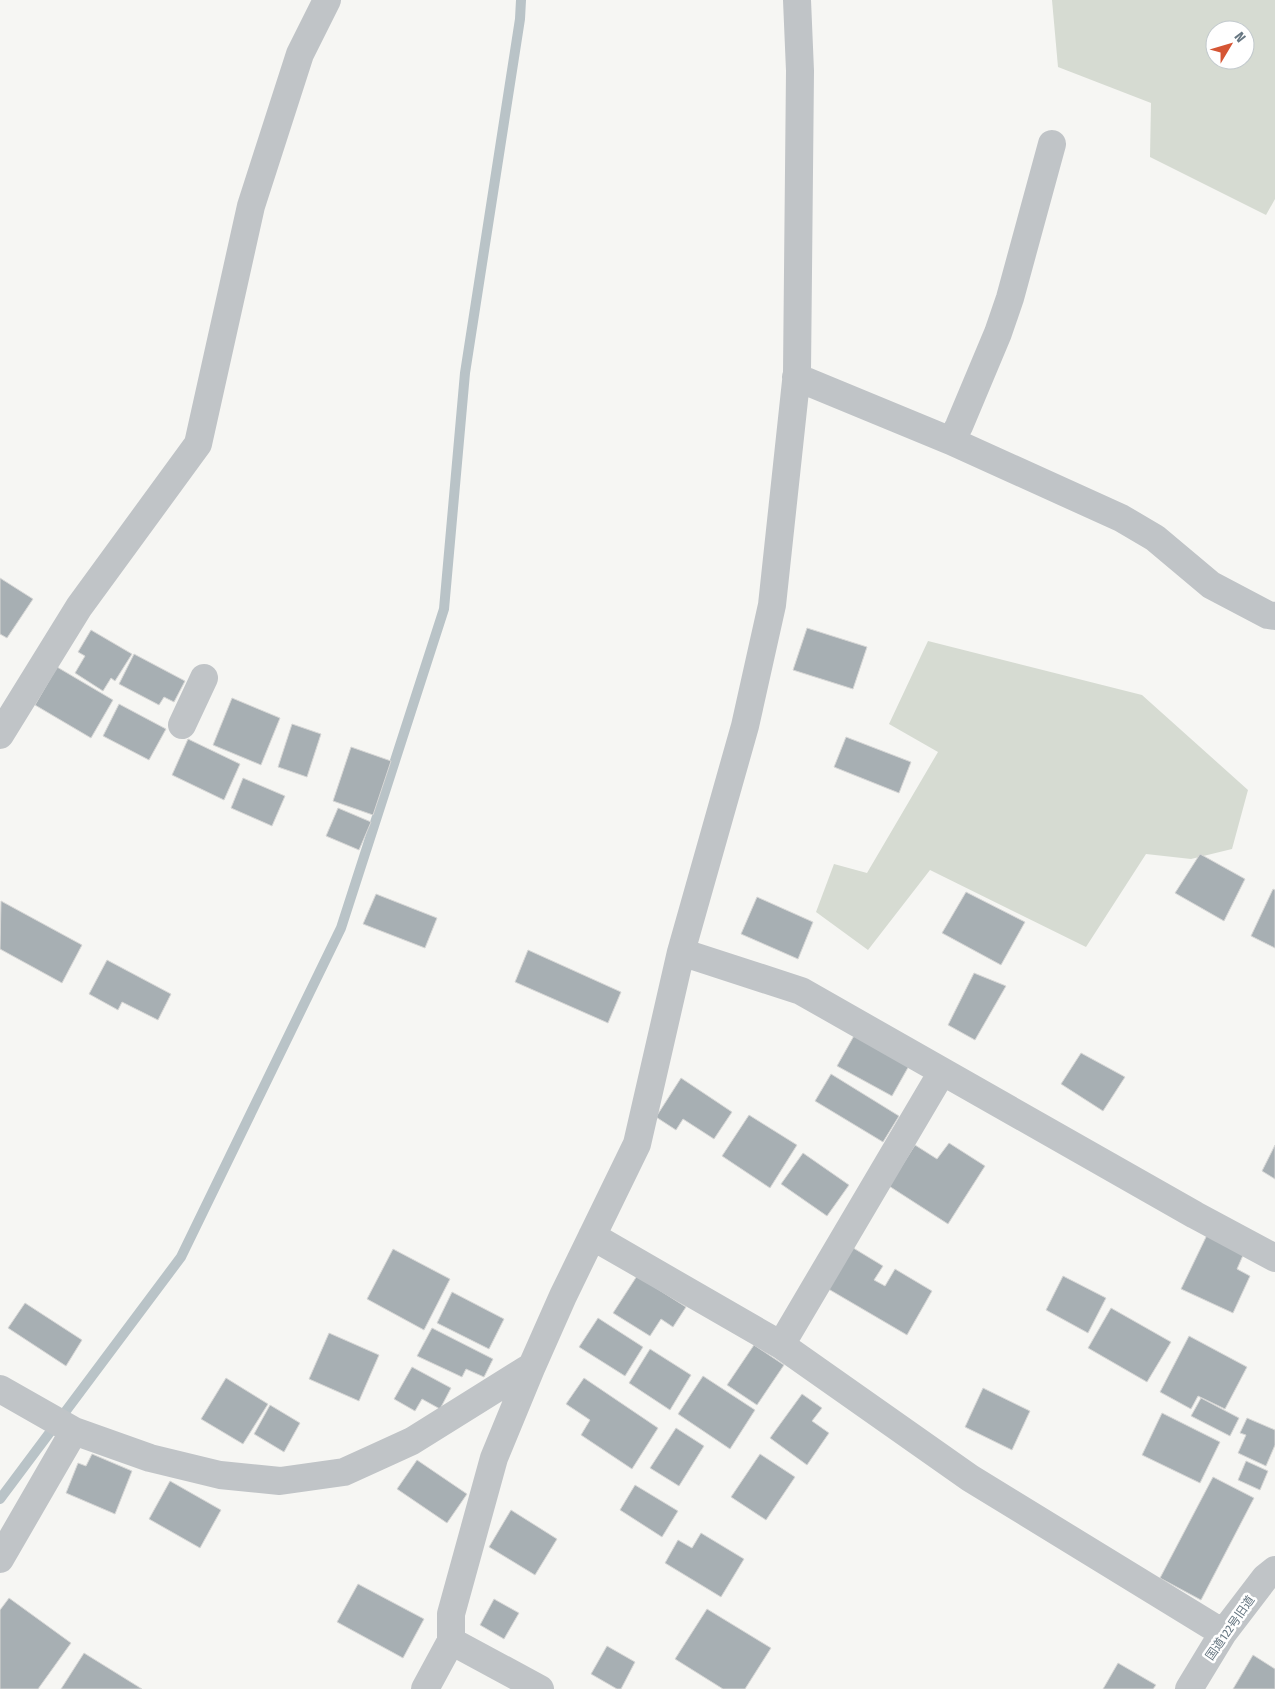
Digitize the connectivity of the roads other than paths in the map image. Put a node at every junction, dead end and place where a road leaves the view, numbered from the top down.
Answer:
1 (327, 0) edge
2 (797, 0) edge
3 (1052, 144) dead end
4 (796, 377) junction
5 (950, 441) junction
6 (1275, 616) edge
7 (204, 678) dead end
8 (182, 725) dead end
9 (0, 735) edge
10 (681, 952) junction
11 (942, 1072) junction
12 (592, 1236) junction
13 (1275, 1258) edge
14 (780, 1345) junction
15 (532, 1366) junction
16 (0, 1389) edge
17 (74, 1431) junction
18 (0, 1559) edge
19 (1275, 1570) edge
20 (1223, 1633) junction
21 (451, 1641) junction
22 (425, 1689) edge
23 (540, 1689) edge
24 (1189, 1689) edge

1 - 9 street
2 - 4 street
3 - 5 street
4 - 5 street
4 - 10 street
5 - 6 street
7 - 8 street
10 - 11 street
10 - 12 street
11 - 13 street
11 - 14 street
12 - 14 street
12 - 15 street
14 - 20 street
15 - 17 street
15 - 21 street
16 - 17 street
17 - 18 street
19 - 20 street, 国道122号旧道
20 - 24 street, 国道122号旧道
21 - 22 street
21 - 23 street

